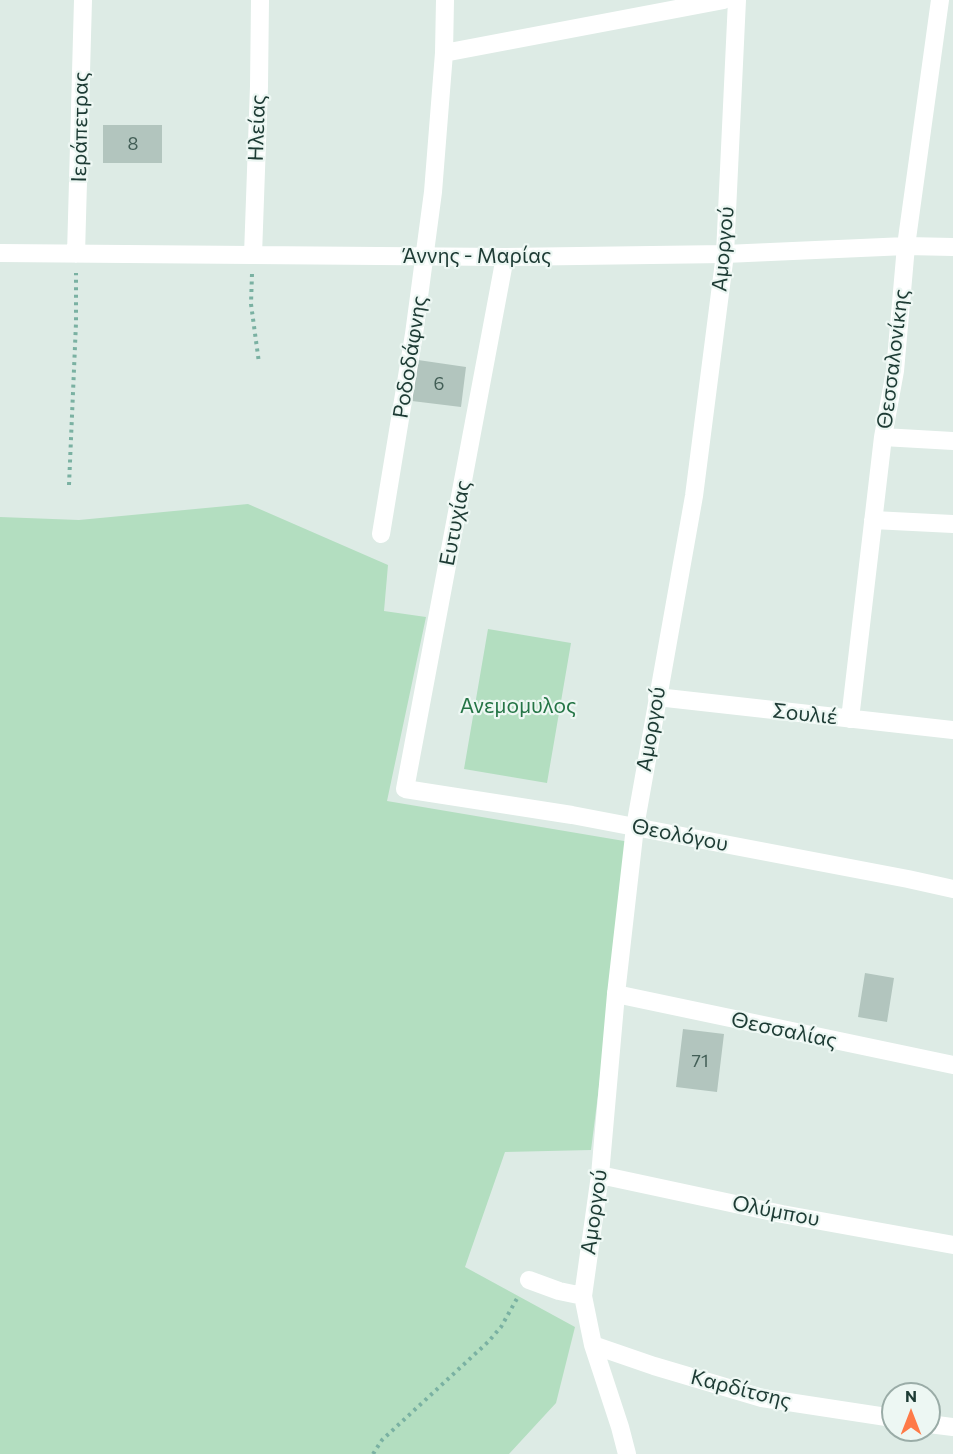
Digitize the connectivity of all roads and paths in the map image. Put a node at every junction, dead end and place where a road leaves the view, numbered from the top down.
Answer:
1 (83, 0) edge
2 (260, 0) edge
3 (445, 0) edge
4 (724, 0) edge
5 (736, 0) edge
6 (940, 0) edge
7 (654, 6) edge
8 (444, 53) junction
9 (906, 246) junction
10 (953, 247) edge
11 (0, 253) edge
12 (76, 254) junction
13 (725, 254) junction
14 (252, 255) junction
15 (426, 257) junction
16 (505, 257) junction
17 (259, 363) dead end
18 (884, 437) junction
19 (953, 441) edge
20 (69, 486) dead end
21 (873, 520) junction
22 (953, 524) edge
23 (381, 534) dead end
24 (657, 697) junction
25 (850, 719) junction
26 (953, 730) edge
27 (405, 789) joint
28 (635, 827) junction
29 (953, 890) edge
30 (616, 994) junction
31 (953, 1065) edge
32 (600, 1175) junction
33 (953, 1245) edge
34 (529, 1280) joint
35 (583, 1296) junction
36 (593, 1345) junction
37 (881, 1416) edge
38 (373, 1454) edge
39 (627, 1454) edge

1 - 12 street, Ιεράπετρας
2 - 14 street, Ηλείας
3 - 8 street, Ροδοδάφνης
4 - 7 street
5 - 13 street, Αμοργού
6 - 9 street, Θεσσαλονίκης
7 - 8 street
8 - 15 street, Ροδοδάφνης
9 - 10 street, Άννης - Μαρίας
9 - 13 street, Άννης - Μαρίας
9 - 18 street, Θεσσαλονίκης
11 - 12 street, Άννης - Μαρίας
12 - 14 street, Άννης - Μαρίας
12 - 20 path
13 - 16 street, Άννης - Μαρίας
13 - 24 street, Αμοργού
14 - 15 street, Άννης - Μαρίας
14 - 17 path
15 - 16 street, Άννης - Μαρίας
15 - 23 street, Ροδοδάφνης
16 - 27 street, Ευτυχίας
18 - 19 street
18 - 21 street, Θεσσαλονίκης
21 - 22 street
21 - 25 street, Θεσσαλονίκης
24 - 25 street, Σουλιέ
24 - 28 street, Αμοργού
25 - 26 street, Σουλιέ
27 - 28 street, Θεολόγου
28 - 29 street, Θεολόγου
28 - 30 street, Αμοργού
30 - 31 street, Θεσσαλίας
30 - 32 street, Αμοργού
32 - 33 street, Ολύμπου
32 - 35 street, Αμοργού
34 - 35 street
34 - 38 path
35 - 36 street, Αμοργού
36 - 37 street, Καρδίτσης
36 - 39 street, Αμοργού

